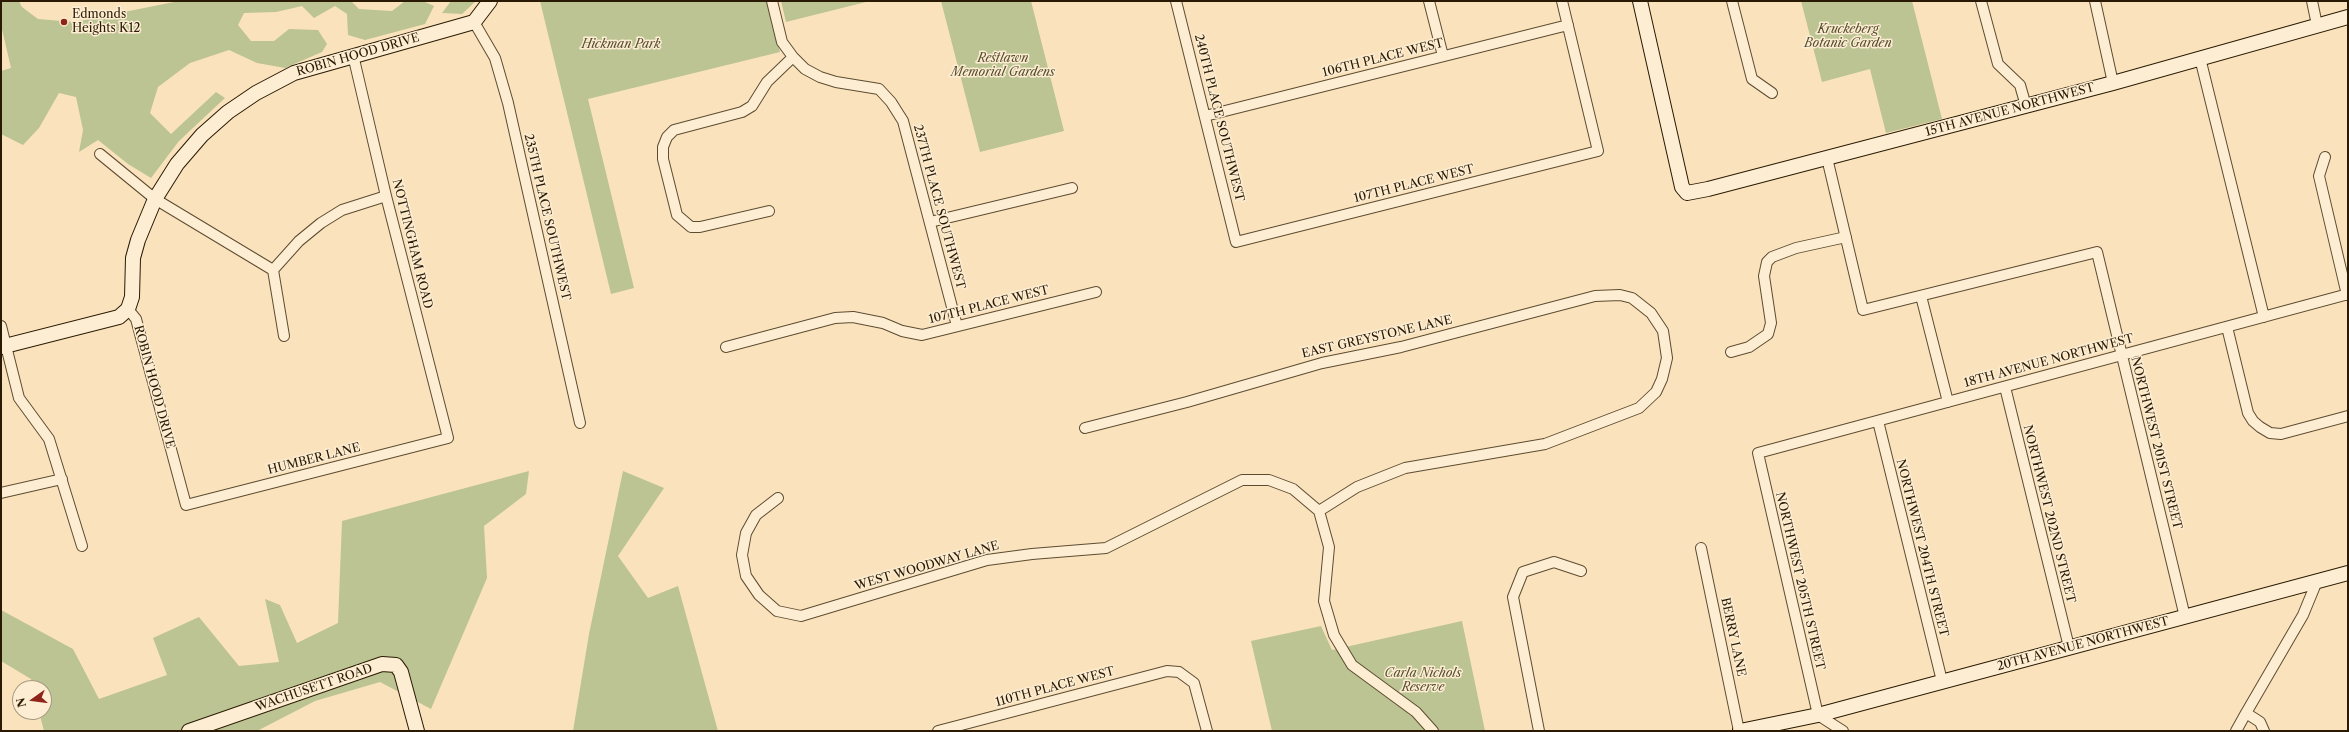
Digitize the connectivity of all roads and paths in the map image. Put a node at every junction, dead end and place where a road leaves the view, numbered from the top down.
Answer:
1 (490, 1) edge
2 (772, 1) edge
3 (1176, 1) edge
4 (1429, 1) edge
5 (1562, 1) edge
6 (1640, 1) edge
7 (1732, 1) edge
8 (1982, 1) edge
9 (2095, 1) edge
10 (2312, 1) edge
11 (2348, 17) edge
12 (474, 22) junction
13 (1568, 25) junction
14 (2318, 26) junction
15 (353, 56) junction
16 (1443, 56) junction
17 (793, 57) junction
18 (2200, 58) junction
19 (2113, 83) junction
20 (1772, 93) dead end
21 (2026, 106) junction
22 (1205, 116) junction
23 (100, 154) dead end
24 (1826, 158) junction
25 (2326, 158) dead end
26 (1072, 188) dead end
27 (386, 196) junction
28 (155, 199) junction
29 (769, 211) dead end
30 (930, 222) junction
31 (1846, 237) junction
32 (1236, 242) joint
33 (273, 270) junction
34 (1096, 292) dead end
35 (2348, 294) edge
36 (1921, 296) junction
37 (128, 309) junction
38 (2264, 317) junction
39 (1, 326) edge
40 (957, 326) junction
41 (2226, 327) junction
42 (284, 336) dead end
43 (3, 347) edge
44 (726, 347) dead end
45 (1731, 352) dead end
46 (2122, 355) junction
47 (2005, 387) junction
48 (1948, 402) junction
49 (2348, 416) edge
50 (1878, 421) junction
51 (580, 423) dead end
52 (1085, 428) dead end
53 (448, 438) joint
54 (1758, 453) joint
55 (62, 479) junction
56 (1, 493) edge
57 (778, 498) dead end
58 (186, 505) joint
59 (1319, 510) junction
60 (82, 546) dead end
61 (1701, 548) dead end
62 (1581, 570) dead end
63 (2348, 573) edge
64 (2317, 581) junction
65 (2185, 617) junction
66 (2069, 648) junction
67 (1942, 681) junction
68 (2246, 713) junction
69 (1818, 715) junction
70 (2237, 730) edge
71 (189, 731) edge
72 (417, 731) edge
73 (938, 731) edge
74 (1207, 731) edge
75 (1433, 731) edge
76 (1539, 731) edge
77 (1740, 731) edge
78 (1843, 731) edge
79 (2226, 731) edge
80 (2264, 731) edge

1 - 12 street
2 - 17 street, 237TH PLACE SOUTHWEST
3 - 22 street, 240TH PLACE SOUTHWEST
4 - 16 street
5 - 13 street
6 - 24 street, 15TH AVENUE NORTHWEST
7 - 20 street
8 - 21 street
9 - 19 street
10 - 14 street
11 - 14 street, 15TH AVENUE NORTHWEST
12 - 15 street, ROBIN HOOD DRIVE
12 - 51 street, 235TH PLACE SOUTHWEST
13 - 16 street, 106TH PLACE WEST
13 - 32 street, 107TH PLACE WEST
14 - 18 street, 15TH AVENUE NORTHWEST
15 - 27 street, NOTTINGHAM ROAD
15 - 28 street, ROBIN HOOD DRIVE
16 - 22 street, 106TH PLACE WEST
17 - 29 street
17 - 30 street, 237TH PLACE SOUTHWEST
18 - 19 street, 15TH AVENUE NORTHWEST
18 - 38 street
19 - 21 street, 15TH AVENUE NORTHWEST
21 - 24 street, 15TH AVENUE NORTHWEST
22 - 32 street, 240TH PLACE SOUTHWEST
23 - 28 street
24 - 31 street
25 - 35 street
26 - 30 street
27 - 33 street
27 - 53 street, NOTTINGHAM ROAD
28 - 33 street
28 - 37 street, ROBIN HOOD DRIVE
30 - 40 street, 237TH PLACE SOUTHWEST
31 - 36 street
31 - 45 street
33 - 42 street
34 - 40 street, 107TH PLACE WEST
35 - 38 street, 18TH AVENUE NORTHWEST
36 - 46 street, NORTHWEST 201ST STREET
36 - 48 street
37 - 43 street
37 - 58 street, ROBIN HOOD DRIVE
38 - 41 street, 18TH AVENUE NORTHWEST
39 - 43 street
40 - 44 street, 107TH PLACE WEST
41 - 46 street, 18TH AVENUE NORTHWEST
41 - 49 street
43 - 55 street
46 - 47 street, 18TH AVENUE NORTHWEST
46 - 65 street, NORTHWEST 201ST STREET
47 - 48 street, 18TH AVENUE NORTHWEST
47 - 66 street, NORTHWEST 202ND STREET
48 - 50 street, 18TH AVENUE NORTHWEST
50 - 54 street, 18TH AVENUE NORTHWEST
50 - 67 street, NORTHWEST 204TH STREET
52 - 59 street, EAST GREYSTONE LANE
53 - 58 street, HUMBER LANE
54 - 69 street, NORTHWEST 205TH STREET
55 - 56 street
55 - 60 street
57 - 59 street, WEST WOODWAY LANE
59 - 75 street
61 - 77 street, BERRY LANE
62 - 76 street
63 - 64 street, 20TH AVENUE NORTHWEST
64 - 65 street, 20TH AVENUE NORTHWEST
64 - 68 street
65 - 66 street, 20TH AVENUE NORTHWEST
66 - 67 street, 20TH AVENUE NORTHWEST
67 - 69 street, 20TH AVENUE NORTHWEST
68 - 70 street
68 - 80 street
69 - 77 street, 20TH AVENUE NORTHWEST
69 - 78 street
70 - 79 street
71 - 72 street, WACHUSETT ROAD
73 - 74 street, 110TH PLACE WEST

